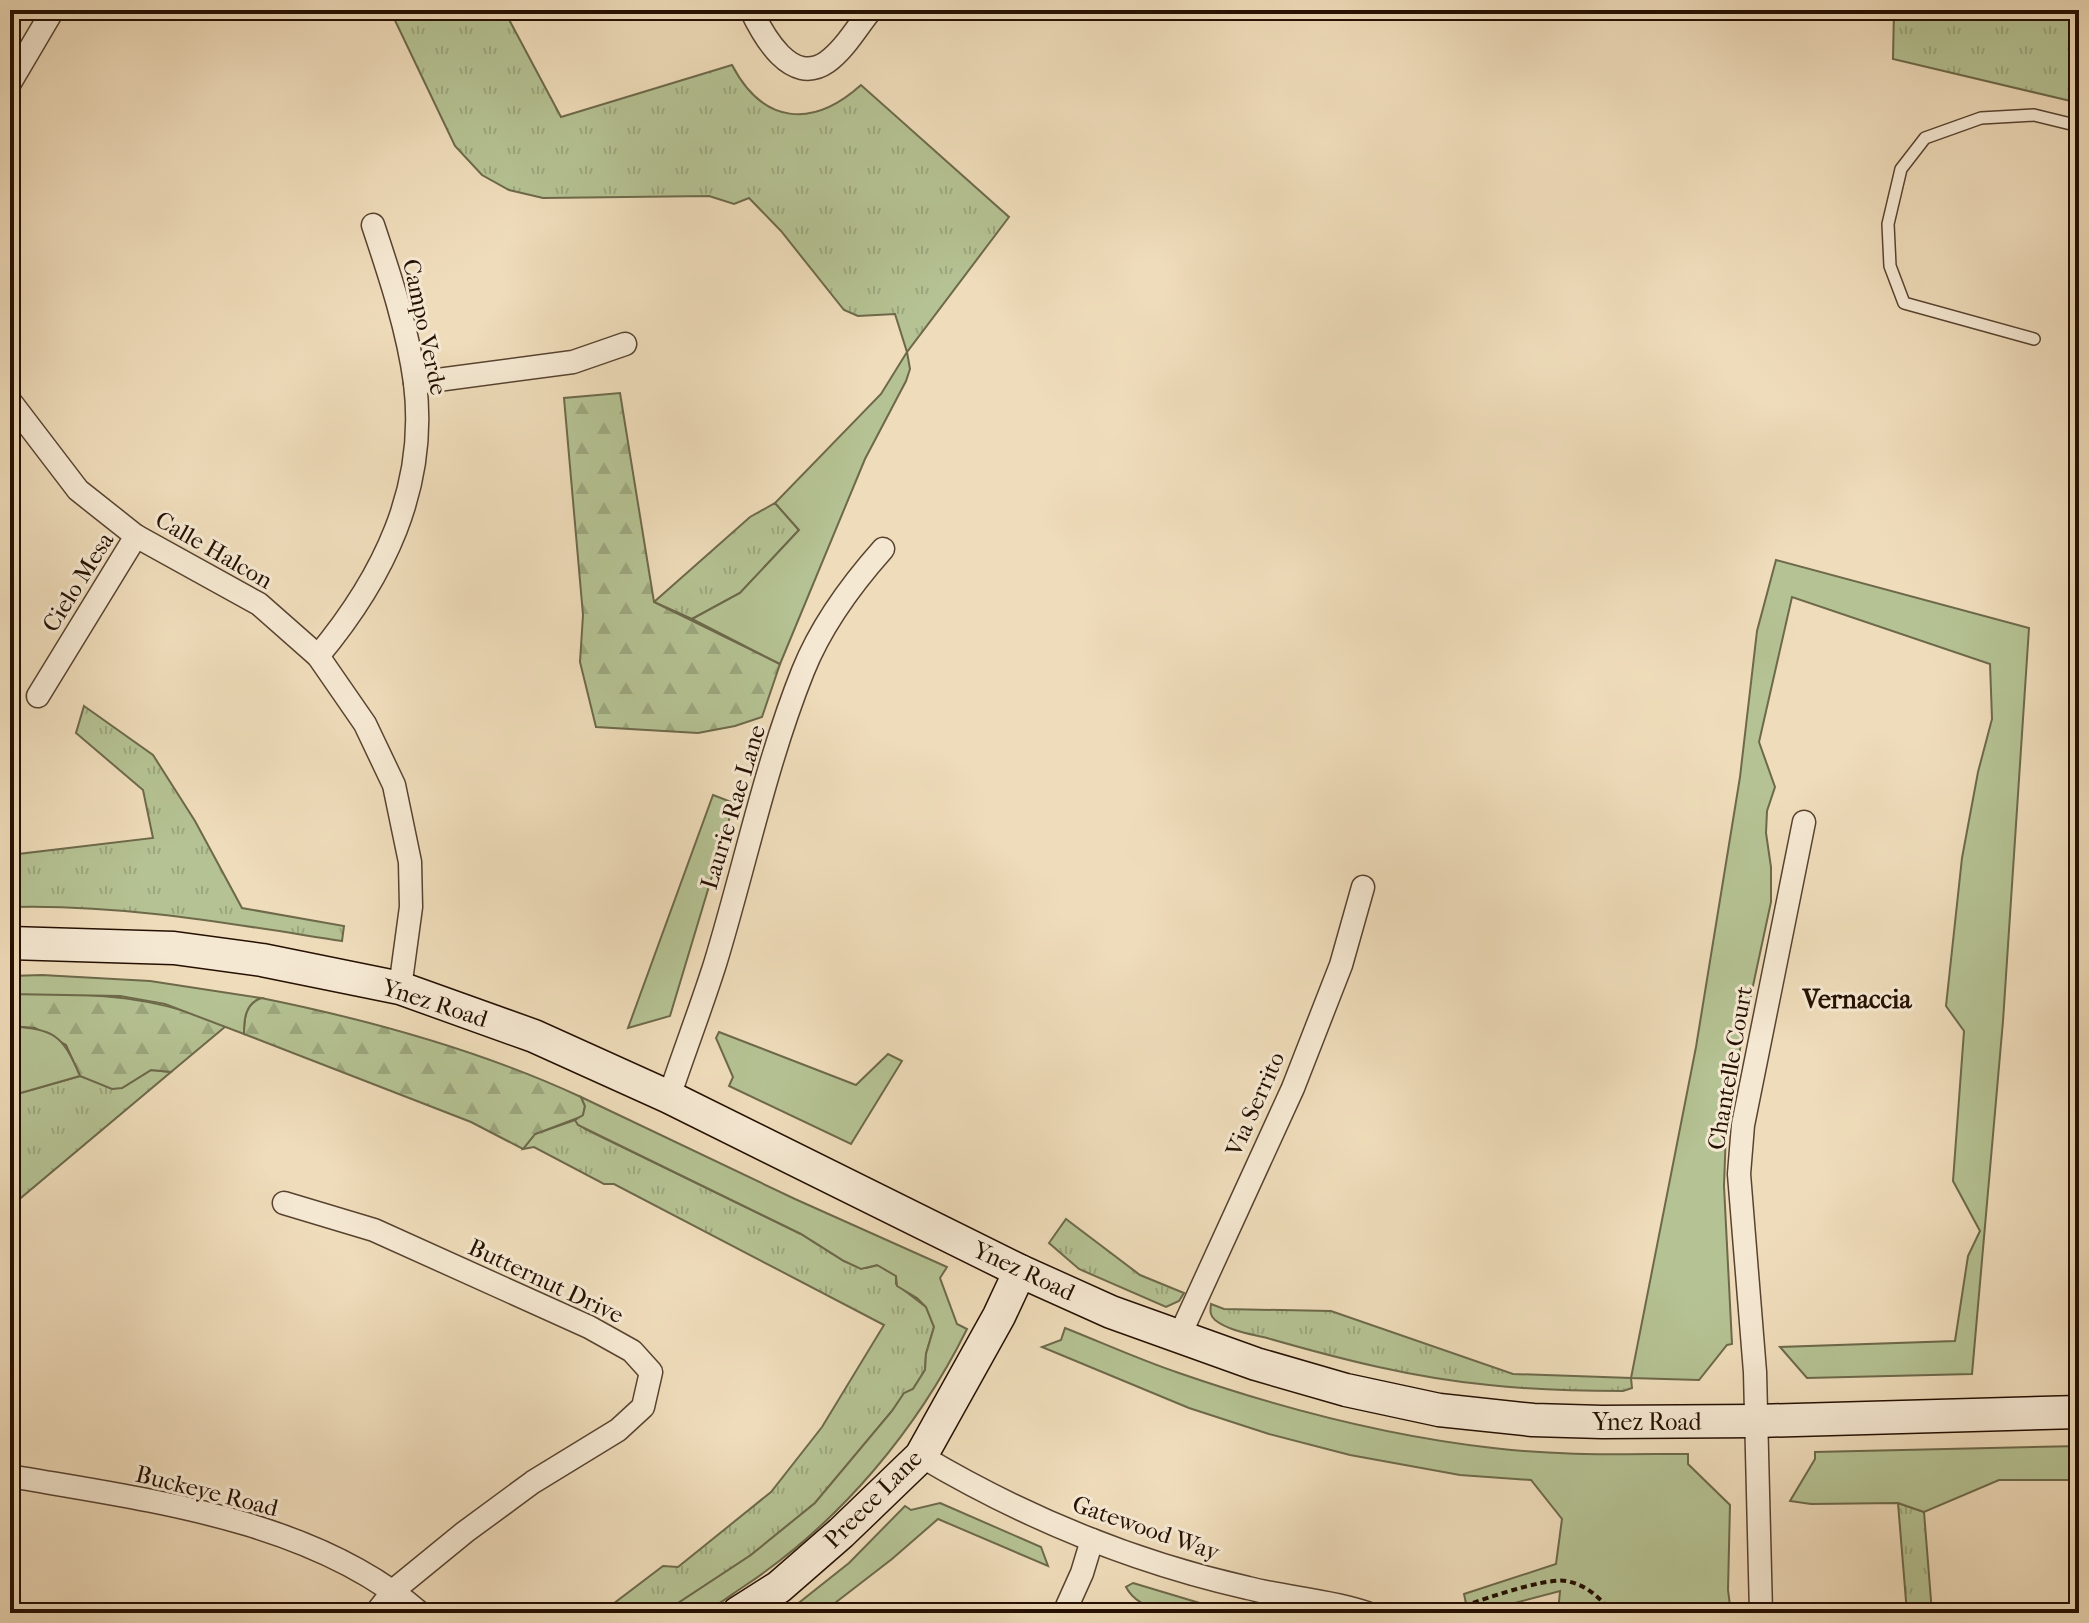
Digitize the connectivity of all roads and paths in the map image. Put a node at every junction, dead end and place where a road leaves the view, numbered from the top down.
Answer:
1 (53, 10) edge
2 (751, 10) edge
3 (871, 10) edge
4 (10, 83) edge
5 (2079, 126) edge
6 (373, 225) dead end
7 (2034, 339) dead end
8 (625, 344) dead end
9 (415, 383) junction
10 (10, 401) edge
11 (136, 536) junction
12 (883, 549) dead end
13 (318, 656) junction
14 (38, 696) dead end
15 (1804, 822) dead end
16 (1363, 887) dead end
17 (10, 943) edge
18 (400, 988) junction
19 (669, 1097) junction
20 (284, 1203) dead end
21 (1020, 1271) junction
22 (1179, 1337) junction
23 (2079, 1412) edge
24 (1757, 1421) junction
25 (921, 1456) junction
26 (10, 1476) edge
27 (1092, 1540) junction
28 (394, 1590) junction
29 (376, 1613) edge
30 (420, 1613) edge
31 (738, 1613) edge
32 (1064, 1613) edge
33 (1367, 1613) edge
34 (1445, 1613) edge
35 (1612, 1613) edge
36 (1761, 1613) edge

1 - 4 street
2 - 3 street
5 - 7 lane
6 - 9 street, Campo Verde
8 - 9 street
9 - 13 street, Campo Verde
10 - 11 street, Calle Halcon
11 - 13 street, Calle Halcon
11 - 14 street, Cielo Mesa
12 - 19 street, Laurie Rae Lane
13 - 18 street, Calle Halcon
15 - 24 street, Chantelle Court
16 - 22 street, Via Serrito
17 - 18 main road, Ynez Road
18 - 19 main road, Ynez Road
19 - 21 main road, Ynez Road
20 - 28 street, Butternut Drive
21 - 22 main road, Ynez Road
21 - 25 main road, Preece Lane
22 - 24 main road, Ynez Road
23 - 24 main road, Ynez Road
24 - 36 street, Chantelle Court
25 - 27 street, Gatewood Way
25 - 31 main road, Preece Lane
26 - 28 street, Buckeye Road
27 - 32 street
27 - 33 street, Gatewood Way
28 - 29 street, Butternut Drive
28 - 30 street, Buckeye Road
34 - 35 path

